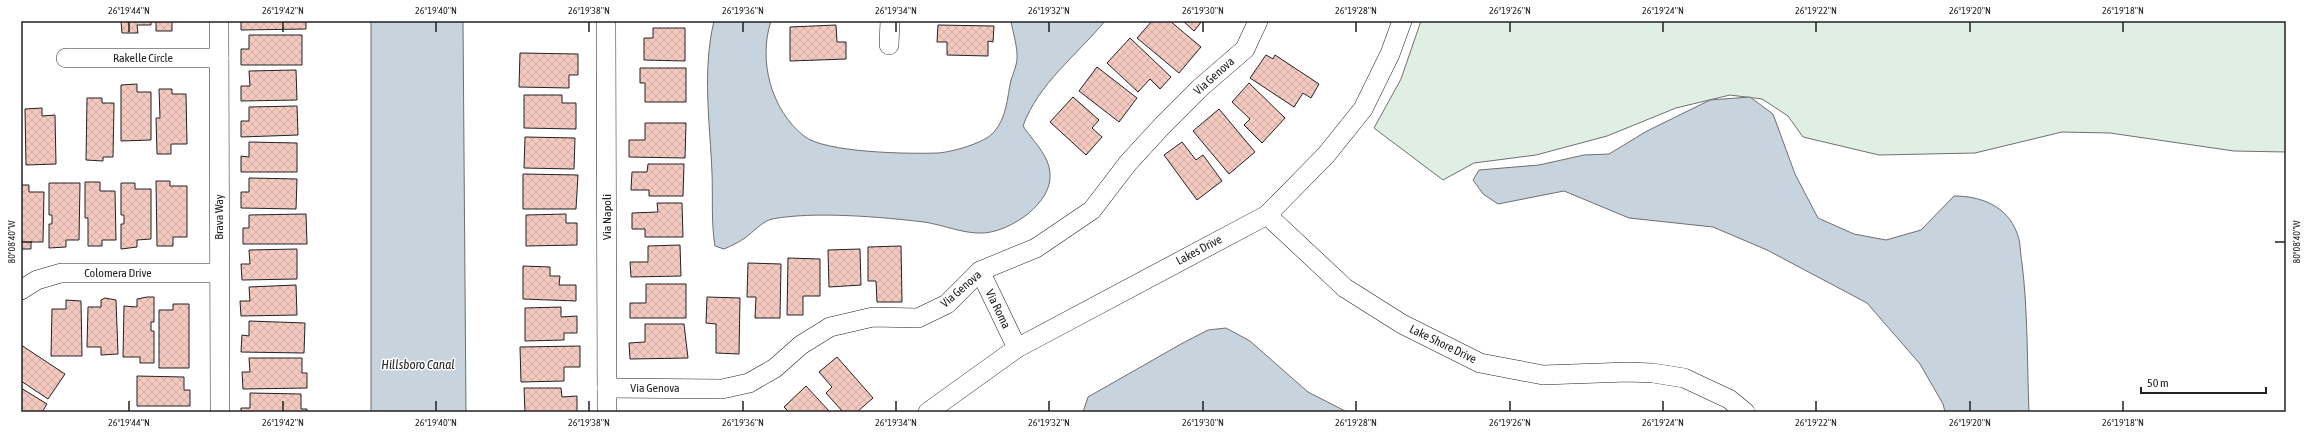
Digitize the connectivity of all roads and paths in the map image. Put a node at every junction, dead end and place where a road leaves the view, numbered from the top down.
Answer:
1 (219, 21) edge
2 (606, 21) edge
3 (890, 21) edge
4 (1258, 21) edge
5 (1402, 21) edge
6 (889, 45) dead end
7 (66, 58) dead end
8 (219, 58) junction
9 (1267, 214) junction
10 (980, 270) junction
11 (219, 273) junction
12 (21, 290) edge
13 (1016, 348) junction
14 (607, 388) junction
15 (941, 408) edge
16 (220, 412) edge
17 (607, 412) edge
18 (1745, 412) edge

1 - 8 street, Brava Way
2 - 14 street, Via Napoli
3 - 6 street
4 - 10 street, Via Genova
5 - 9 street, Lakes Drive
7 - 8 street, Rakelle Circle
8 - 11 street, Brava Way
9 - 13 street, Lakes Drive
9 - 18 street, Lake Shore Drive
10 - 13 street, Via Roma
10 - 14 street, Via Genova
11 - 12 street, Colomera Drive
11 - 16 street, Brava Way
13 - 15 street, Lakes Drive
14 - 17 street, Via Napoli

